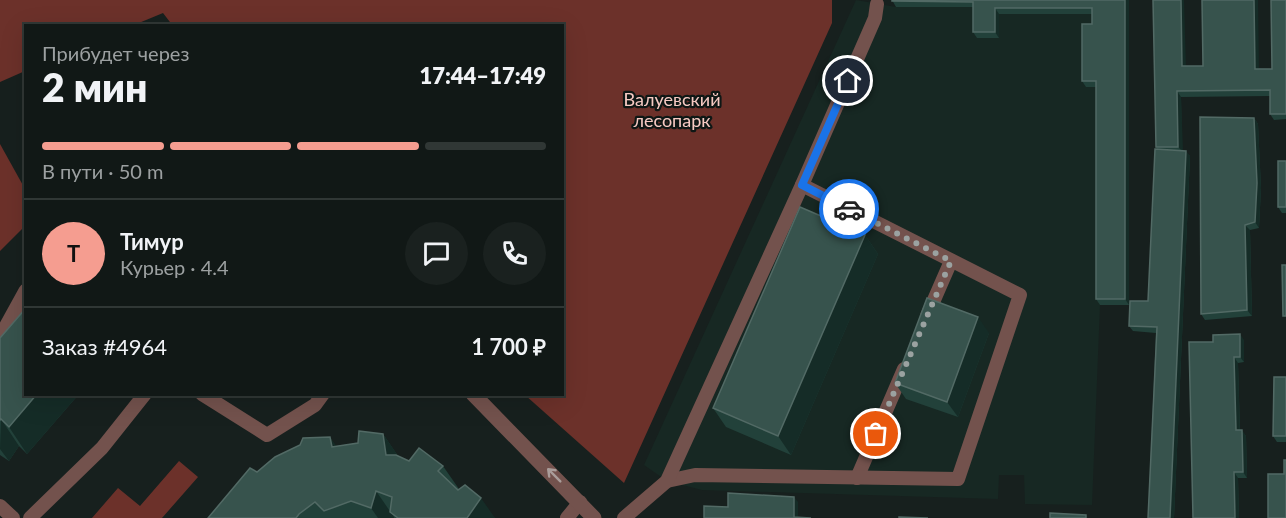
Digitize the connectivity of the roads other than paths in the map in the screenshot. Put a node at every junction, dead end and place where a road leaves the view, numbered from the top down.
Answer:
1 (877, 4) dead end
2 (802, 185) junction
3 (951, 261) junction
4 (24, 295) edge
5 (923, 326) edge
6 (0, 338) edge
7 (909, 358) edge
8 (143, 396) edge
9 (205, 396) edge
10 (322, 396) edge
11 (475, 396) edge
12 (857, 478) junction
13 (667, 481) junction
14 (580, 502) junction
15 (0, 506) edge
16 (13, 518) edge
17 (30, 518) edge
18 (567, 518) edge
19 (594, 518) edge
20 (624, 518) edge

1 - 2 lane
2 - 3 lane
2 - 13 lane
3 - 5 lane
3 - 12 lane
4 - 6 street
7 - 12 lane
8 - 17 lane
9 - 10 lane
14 -> 11 street
12 - 13 lane
13 - 20 lane
14 - 18 lane
14 - 19 street
15 - 16 lane

